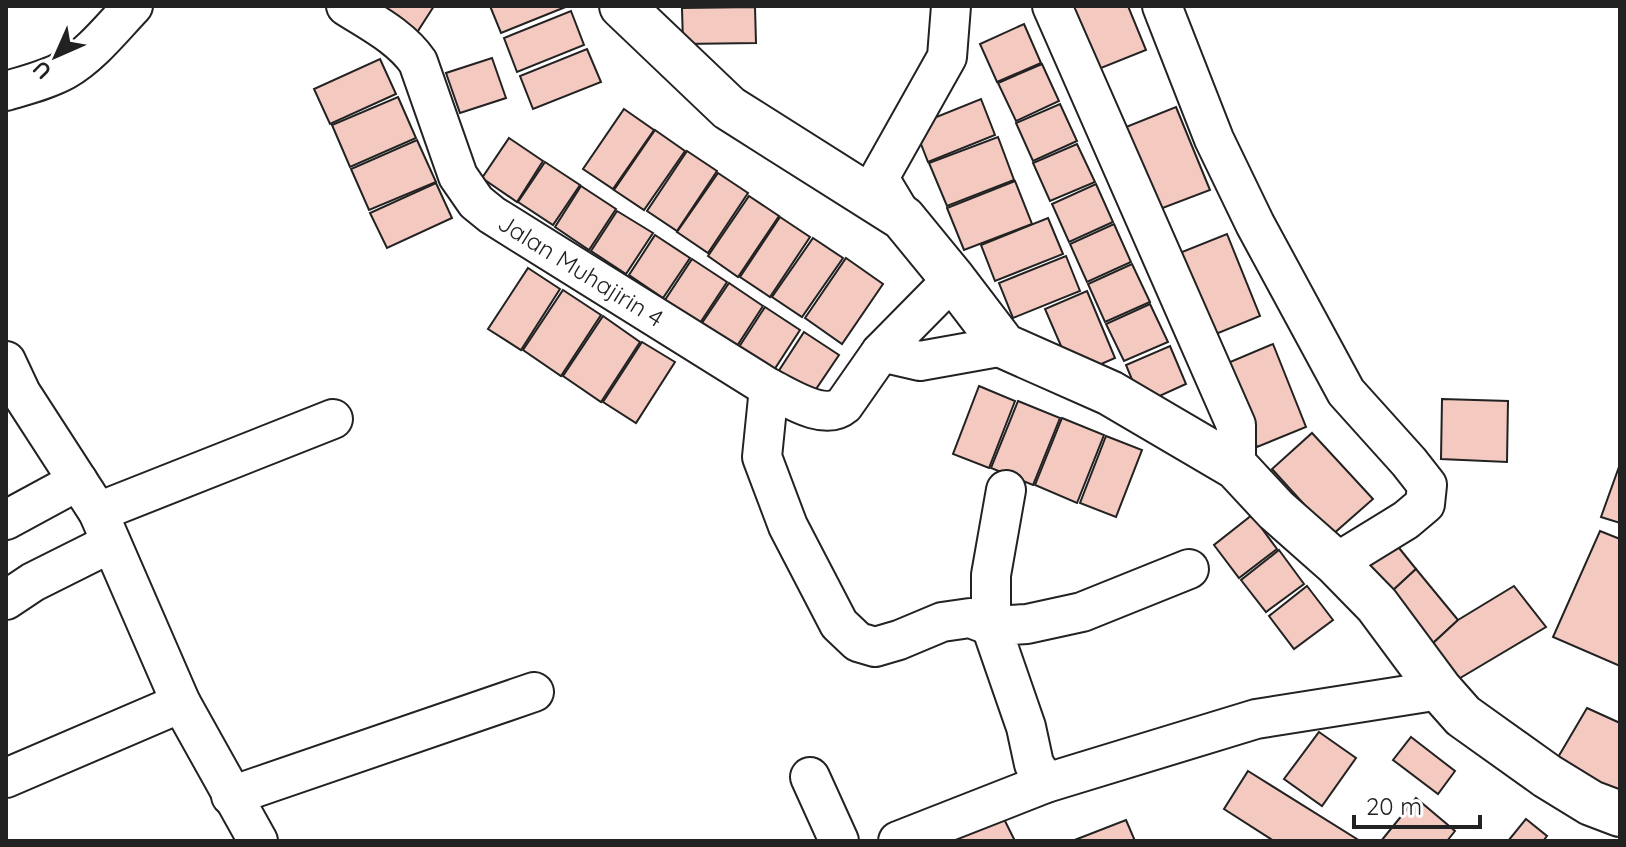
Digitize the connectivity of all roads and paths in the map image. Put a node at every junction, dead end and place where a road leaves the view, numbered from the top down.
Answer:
1 (133, 6) edge
2 (346, 6) edge
3 (622, 6) edge
4 (951, 6) edge
5 (1052, 6) edge
6 (1162, 6) edge
7 (682, 65) junction
8 (6, 91) edge
9 (879, 178) junction
10 (903, 218) junction
11 (953, 279) junction
12 (1004, 346) junction
13 (881, 352) junction
14 (6, 361) edge
15 (769, 388) junction
16 (333, 419) dead end
17 (21, 420) edge
18 (1236, 467) junction
19 (1006, 490) dead end
20 (96, 512) junction
21 (6, 520) edge
22 (1336, 563) junction
23 (1189, 569) dead end
24 (6, 600) edge
25 (991, 626) junction
26 (1440, 690) junction
27 (534, 692) dead end
28 (181, 703) junction
29 (810, 777) dead end
30 (6, 778) edge
31 (1046, 783) junction
32 (231, 796) junction
33 (1620, 814) edge
34 (913, 838) edge
35 (258, 841) edge
36 (839, 841) edge

1 - 8 street
2 - 15 street, Jalan Muhajirin 4
3 - 7 street
4 - 9 street
5 - 18 street
6 - 22 street
7 - 9 street
7 - 10 street
9 - 10 street
10 - 11 street
11 - 12 street
11 - 13 street
12 - 13 street
12 - 18 street
13 - 15 street, Jalan Muhajirin 4
14 - 17 street
15 - 25 street
16 - 20 street
17 - 20 street
18 - 22 street
19 - 25 street
20 - 21 street
20 - 24 street
20 - 28 street
22 - 26 street
23 - 25 street
25 - 31 street
26 - 31 street
26 - 33 street
27 - 32 street
28 - 30 street
28 - 32 street
29 - 36 street
31 - 34 street
32 - 35 street

